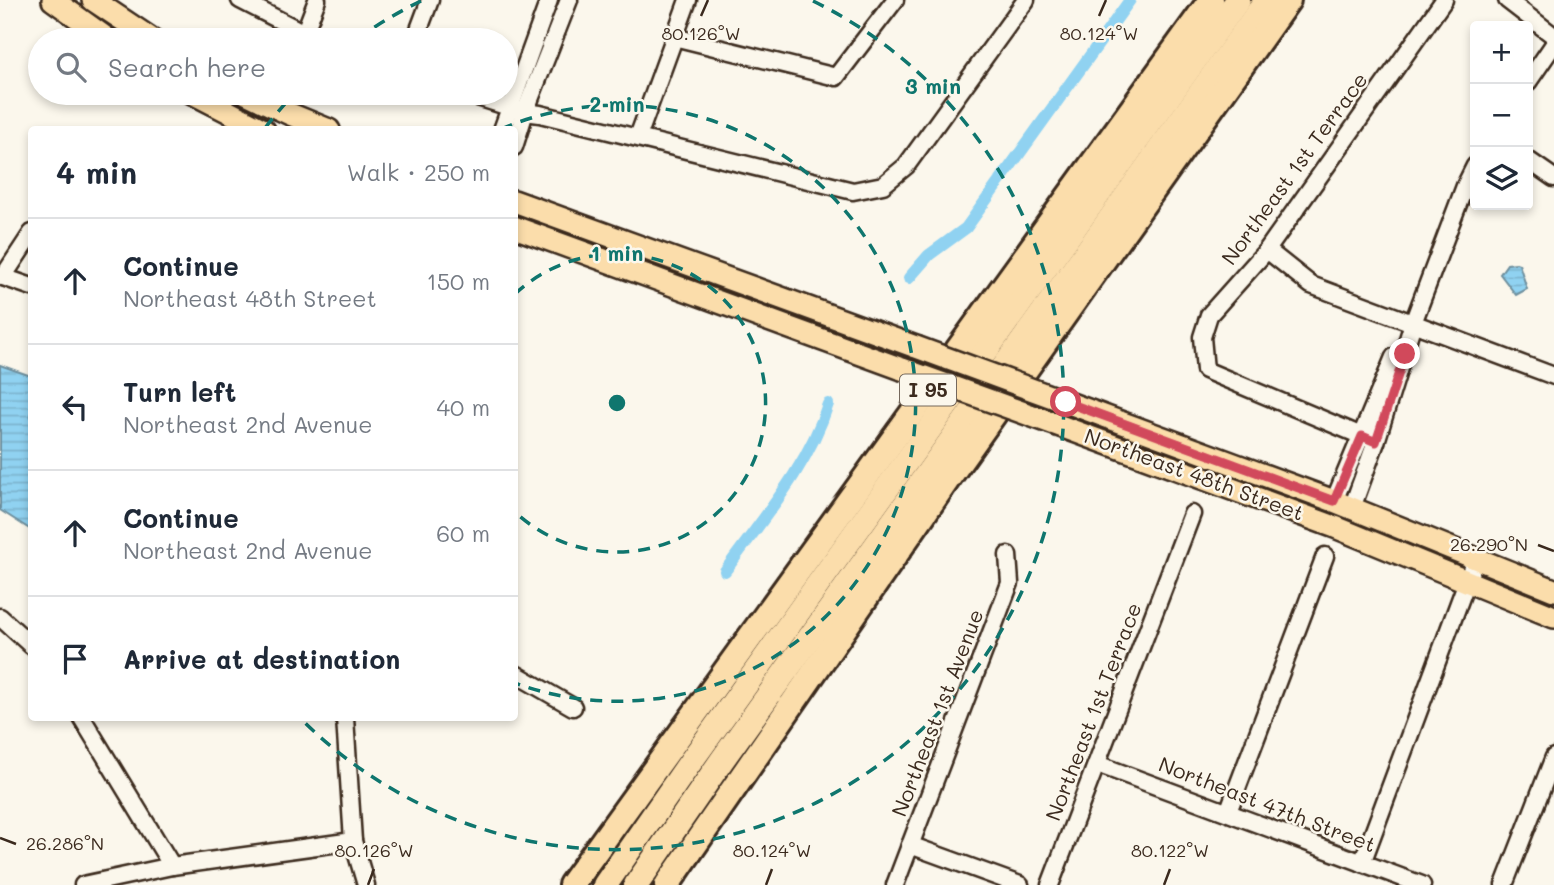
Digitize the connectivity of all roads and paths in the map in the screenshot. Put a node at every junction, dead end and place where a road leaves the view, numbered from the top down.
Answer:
1 (53, 0) edge
2 (93, 0) edge
3 (240, 0) edge
4 (317, 0) edge
5 (430, 0) edge
6 (549, 0) edge
7 (569, 0) edge
8 (688, 0) edge
9 (1026, 0) edge
10 (1210, 0) edge
11 (1238, 0) edge
12 (1267, 0) edge
13 (1288, 0) edge
14 (1444, 0) edge
15 (1507, 0) edge
16 (891, 1) edge
17 (92, 28) edge
18 (135, 28) edge
19 (294, 28) edge
20 (312, 28) edge
21 (420, 28) edge
22 (1554, 36) edge
23 (674, 37) junction
24 (1554, 44) edge
25 (1533, 75) edge
26 (215, 105) edge
27 (271, 105) edge
28 (502, 105) edge
29 (517, 110) junction
30 (256, 126) edge
31 (319, 126) edge
32 (505, 126) edge
33 (516, 126) edge
34 (638, 137) junction
35 (1533, 163) edge
36 (1470, 176) edge
37 (1554, 178) edge
38 (518, 202) edge
39 (518, 228) edge
40 (28, 239) edge
41 (1267, 250) junction
42 (2, 277) edge
43 (28, 286) edge
44 (1413, 323) junction
45 (1554, 376) edge
46 (1369, 439) junction
47 (1343, 504) junction
48 (1192, 514) dead end
49 (1008, 555) dead end
50 (1325, 556) dead end
51 (1476, 557) junction
52 (1467, 581) junction
53 (1554, 590) edge
54 (0, 617) edge
55 (1554, 617) edge
56 (28, 642) edge
57 (518, 675) edge
58 (573, 706) dead end
59 (84, 721) edge
60 (345, 721) edge
61 (1554, 757) edge
62 (1097, 764) junction
63 (646, 779) junction
64 (1228, 812) junction
65 (353, 841) junction
66 (910, 845) junction
67 (1362, 863) junction
68 (172, 866) junction
69 (83, 885) edge
70 (366, 885) edge
71 (571, 885) edge
72 (590, 885) edge
73 (605, 885) edge
74 (636, 885) edge
75 (667, 885) edge
76 (895, 885) edge
77 (1020, 885) edge
78 (1050, 885) edge
79 (1422, 885) edge
80 (1504, 885) edge

1 - 17 main road
2 - 18 main road
3 - 19 street
4 - 20 street
5 - 21 street
6 - 29 street
7 - 29 street
8 - 23 street
9 - 34 street
10 - 63 highway, I 95
11 - 73 highway
12 - 74 highway
13 - 75 highway
14 - 41 street, Northeast 1st Terrace
15 - 22 street
16 - 23 street
23 - 34 street
24 - 25 street
26 - 30 main road
27 - 31 main road
28 - 29 street
29 - 32 street
29 - 33 street
29 - 34 street
35 - 37 street
36 - 44 street
38 - 47 main road, Northeast 48th Street, bridge
39 - 52 main road, Northeast 48th Street, bridge
40 - 42 street
41 - 44 street
41 - 46 street, Northeast 1st Terrace
42 - 43 street
44 - 45 street
44 - 46 street
46 - 47 street
47 - 51 main road, Northeast 48th Street
48 - 62 street, Northeast 1st Terrace
49 - 66 street, Northeast 1st Avenue
50 - 64 street
51 - 52 street
51 - 53 main road, Northeast 48th Street
52 - 55 main road, Northeast 48th Street
52 - 67 street
54 - 56 street
57 - 58 street
59 - 68 street
60 - 65 street
61 - 80 street
62 - 64 street, Northeast 47th Street
62 - 78 street, Northeast 1st Terrace
63 - 71 highway, I 95
63 - 72 highway
64 - 67 street, Northeast 47th Street
65 - 68 street
65 - 70 street
66 - 76 street, Northeast 1st Avenue
66 - 77 street
67 - 79 street, Northeast 47th Street
68 - 69 street

